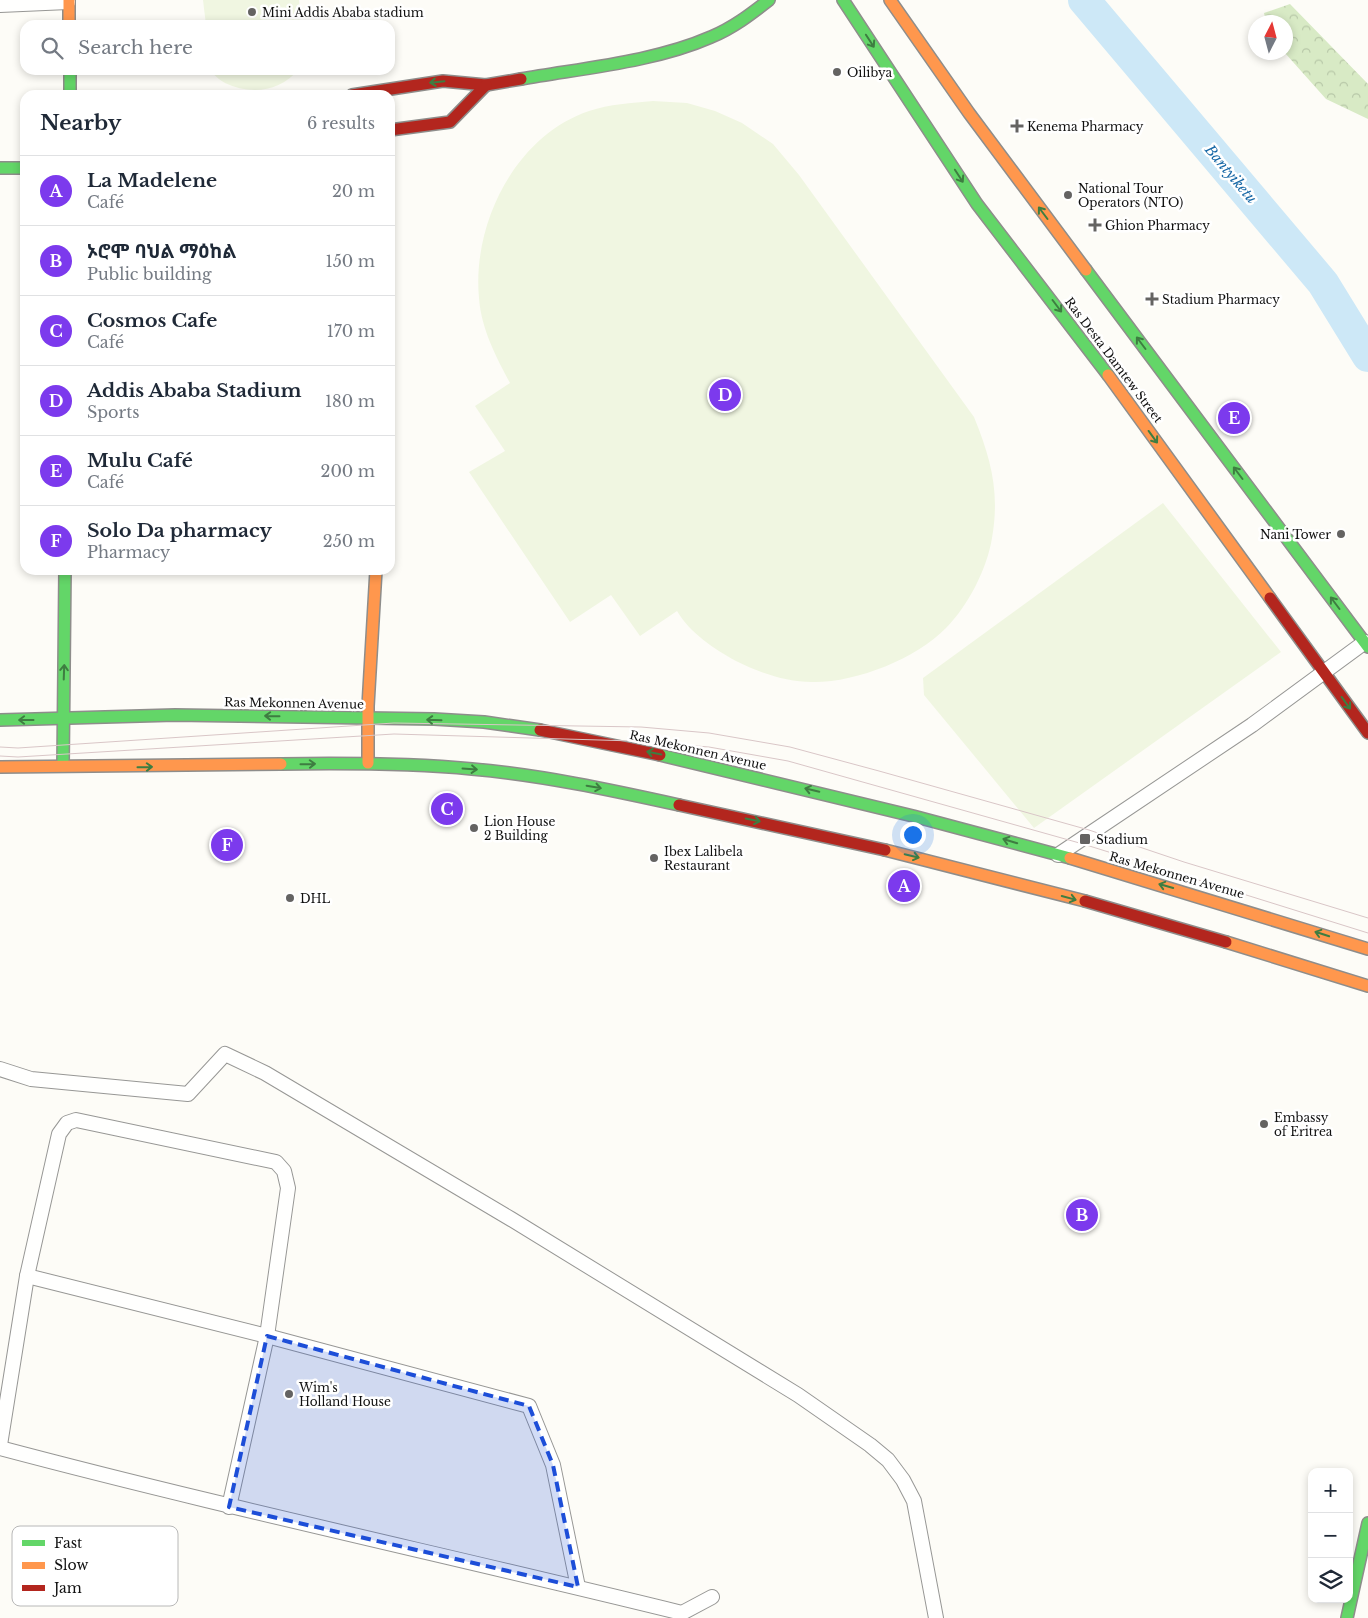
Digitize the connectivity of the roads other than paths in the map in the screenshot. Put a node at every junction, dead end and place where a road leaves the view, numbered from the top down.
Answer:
1 (769, 0) edge
2 (843, 0) edge
3 (890, 0) edge
4 (68, 1) edge
5 (0, 5) edge
6 (69, 20) edge
7 (70, 75) edge
8 (486, 85) junction
9 (72, 90) edge
10 (382, 90) edge
11 (395, 129) edge
12 (0, 168) edge
13 (20, 168) edge
14 (66, 575) edge
15 (376, 575) edge
16 (1366, 645) edge
17 (1325, 672) junction
18 (368, 718) junction
19 (0, 720) edge
20 (63, 720) junction
21 (1368, 733) edge
22 (368, 763) junction
23 (63, 766) junction
24 (0, 767) edge
25 (1058, 855) junction
26 (1368, 949) edge
27 (1368, 986) edge
28 (0, 1069) edge
29 (26, 1276) junction
30 (267, 1336) junction
31 (0, 1446) edge
32 (229, 1507) junction
33 (1368, 1522) edge
34 (578, 1587) junction
35 (712, 1596) dead end
36 (936, 1618) edge
37 (1347, 1618) edge

1 - 8 main road
2 -> 17 main road, Ras Desta Damtew Street
16 -> 3 main road
4 - 5 street
4 - 6 main road
7 - 9 main road
8 -> 10 main road
8 - 11 main road
12 - 13 main road
20 -> 14 main road
15 - 18 main road
16 - 17 street
17 -> 21 main road, Ras Desta Damtew Street
17 - 25 street
18 -> 20 main road, Ras Mekonnen Avenue
18 - 22 main road
25 -> 18 main road, Ras Mekonnen Avenue
20 -> 19 main road, Ras Mekonnen Avenue
20 - 23 main road
23 -> 22 main road
22 -> 27 main road
23 - 24 main road
26 -> 25 main road, Ras Mekonnen Avenue
28 - 36 street
29 - 30 street
29 - 30 street
29 - 31 street
30 - 32 street
30 - 34 street
31 - 32 street
32 - 34 street
33 - 37 main road
34 - 35 street

